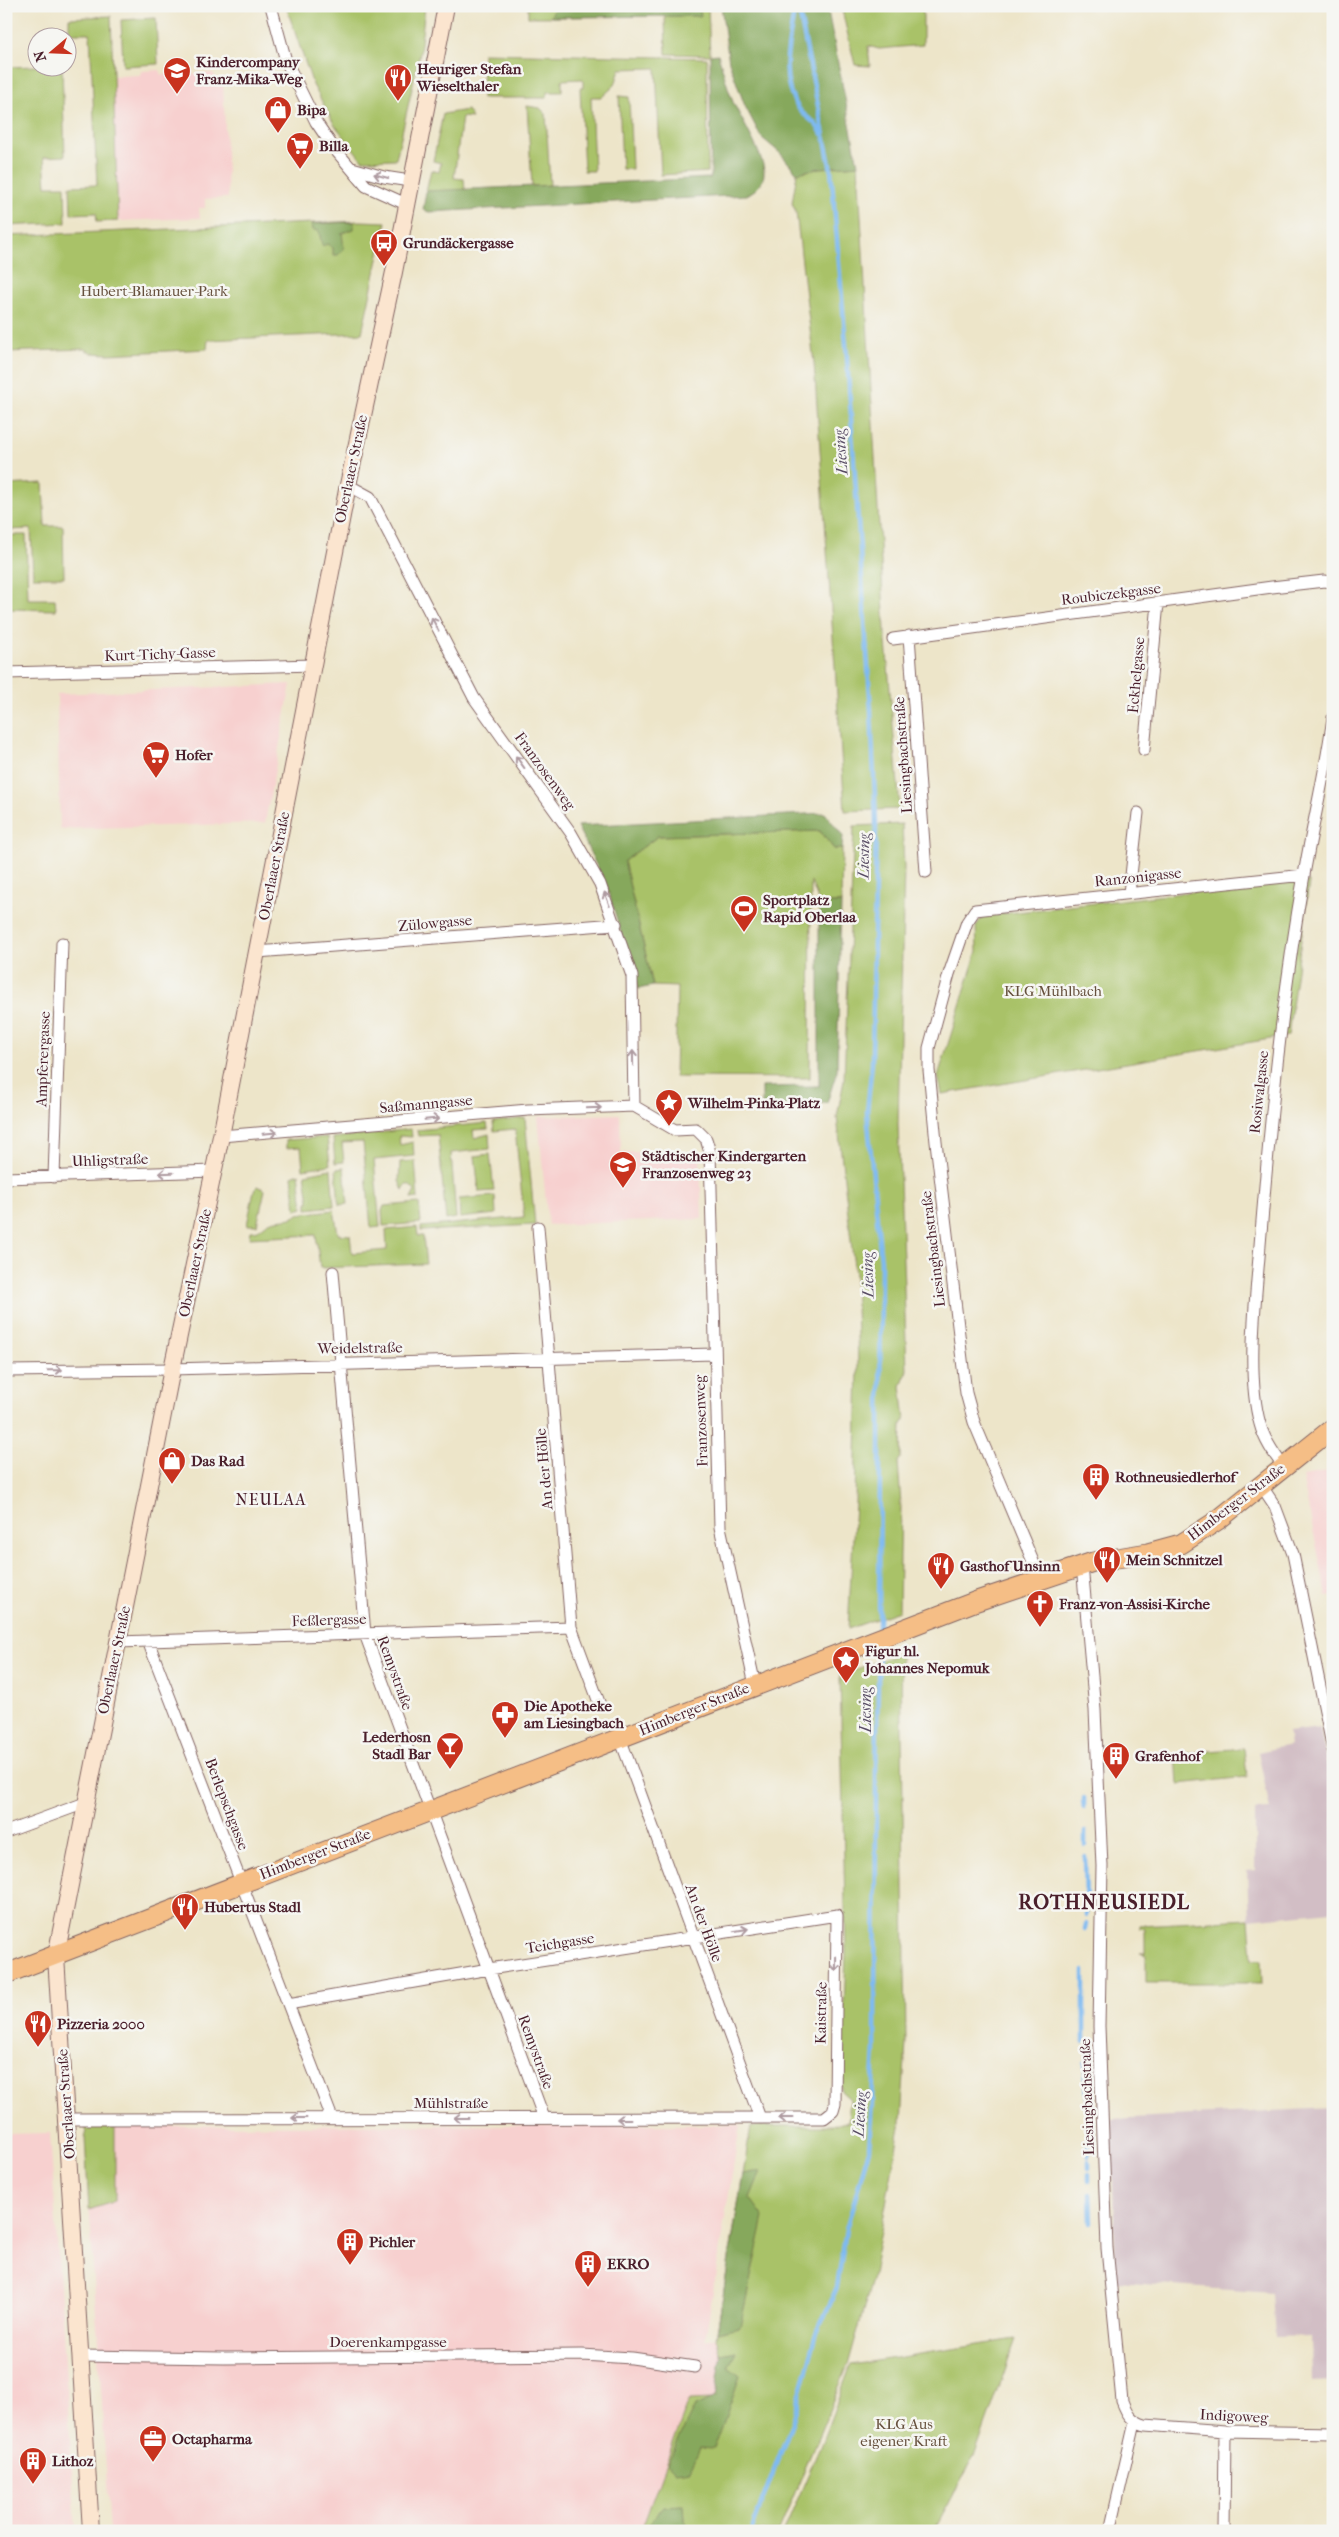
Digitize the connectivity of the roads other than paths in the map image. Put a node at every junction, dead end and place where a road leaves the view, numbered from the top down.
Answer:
1 (271, 6) edge
2 (446, 6) edge
3 (352, 168) junction
4 (410, 181) junction
5 (406, 204) junction
6 (348, 485) junction
7 (1333, 582) edge
8 (1158, 603) junction
9 (909, 636) junction
10 (893, 639) dead end
11 (314, 665) junction
12 (6, 673) edge
13 (1333, 717) edge
14 (1144, 750) dead end
15 (1138, 813) dead end
16 (926, 872) dead end
17 (1304, 874) junction
18 (1128, 893) junction
19 (975, 910) joint
20 (616, 924) junction
21 (62, 943) dead end
22 (257, 952) junction
23 (634, 1106) junction
24 (221, 1136) junction
25 (214, 1172) junction
26 (54, 1176) junction
27 (6, 1178) edge
28 (538, 1227) dead end
29 (333, 1272) dead end
30 (714, 1354) junction
31 (550, 1359) junction
32 (340, 1363) junction
33 (172, 1369) junction
34 (6, 1371) edge
35 (1333, 1428) edge
36 (1284, 1467) junction
37 (1261, 1485) junction
38 (1083, 1572) junction
39 (1040, 1578) junction
40 (571, 1627) junction
41 (366, 1634) junction
42 (148, 1640) junction
43 (118, 1642) junction
44 (755, 1685) junction
45 (600, 1705) dead end
46 (620, 1738) junction
47 (1333, 1750) edge
48 (85, 1804) junction
49 (429, 1810) junction
50 (6, 1832) edge
51 (241, 1884) junction
52 (837, 1915) joint
53 (693, 1937) junction
54 (56, 1956) junction
55 (489, 1969) junction
56 (6, 1974) edge
57 (288, 2004) junction
58 (833, 2111) joint
59 (332, 2118) junction
60 (544, 2118) junction
61 (760, 2118) junction
62 (67, 2119) junction
63 (81, 2356) junction
64 (695, 2367) dead end
65 (1135, 2422) junction
66 (1225, 2431) junction
67 (1333, 2433) edge
68 (91, 2531) edge
69 (1110, 2531) edge
70 (1224, 2531) edge

1 - 3 street
2 - 4 main road, Oberlaaer Straße
4 -> 3 street
3 - 5 street
4 - 5 main road, Oberlaaer Straße
5 - 6 main road, Oberlaaer Straße
6 - 11 main road, Oberlaaer Straße
20 -> 6 street, Franzosenweg
7 - 8 street, Roubiczekgasse
8 - 9 street, Roubiczekgasse
8 - 14 street, Eckhelgasse
9 - 10 street, Roubiczekgasse
9 - 16 street, Liesingbachstraße
11 - 12 street, Kurt-Tichy-Gasse
11 - 22 main road, Oberlaaer Straße
13 - 17 street, Rosiwalgasse
15 - 18 street
17 - 18 street, Ranzonigasse
17 - 36 street, Rosiwalgasse
18 - 19 street, Ranzonigasse
19 - 39 street, Liesingbachstraße
20 - 22 street, Zülowgasse
23 -> 20 street, Franzosenweg
21 - 26 street, Ampferergasse
22 - 24 main road, Oberlaaer Straße
24 -> 23 street, Saßmanngasse
23 - 30 street, Franzosenweg
24 - 25 main road, Oberlaaer Straße
25 -> 26 street, Uhligstraße
25 - 33 main road, Oberlaaer Straße
26 - 27 street, Uhligstraße
28 - 31 street, An der Hölle
29 - 32 street, Remystraße
30 - 31 street, Weidelstraße
30 - 44 street, Franzosenweg
31 - 32 street, Weidelstraße
31 - 40 street, An der Hölle
32 - 33 street, Weidelstraße
32 - 41 street, Remystraße
34 -> 33 street, Weidelstraße
33 - 43 main road, Oberlaaer Straße
35 - 36 main road, Himberger Straße
36 - 37 main road, Himberger Straße
37 - 38 main road, Himberger Straße
37 - 47 street
38 - 39 main road, Himberger Straße
38 - 65 street, Liesingbachstraße
39 - 44 main road, Himberger Straße
40 - 41 street, Feßlergasse
40 - 45 street, An der Hölle
41 - 42 street, Feßlergasse
41 - 49 street, Remystraße
42 - 43 street, Feßlergasse
42 - 51 street, Berlepschgasse
43 - 48 main road, Oberlaaer Straße
44 - 46 main road, Himberger Straße
46 - 49 main road, Himberger Straße
46 - 53 street, An der Hölle
48 - 50 street
48 - 54 main road, Oberlaaer Straße
49 - 51 main road, Himberger Straße
49 - 55 street, Remystraße
51 - 54 main road, Himberger Straße
51 - 57 street, Berlepschgasse
53 -> 52 street, Teichgasse
52 -> 58 street, Kaistraße
53 - 55 street, Teichgasse
53 - 61 street, An der Hölle
54 - 56 main road, Himberger Straße
54 - 62 main road, Oberlaaer Straße
55 - 57 street, Teichgasse
55 - 60 street, Remystraße
57 - 59 street, Berlepschgasse
58 -> 61 street, Mühlstraße
60 -> 59 street, Mühlstraße
59 -> 62 street, Mühlstraße
61 -> 60 street, Mühlstraße
62 - 63 main road, Oberlaaer Straße
63 - 64 street, Doerenkampgasse
63 - 68 main road, Oberlaaer Straße
65 - 66 street, Indigoweg
65 - 69 street
66 - 67 street, Indigoweg
66 - 70 street

